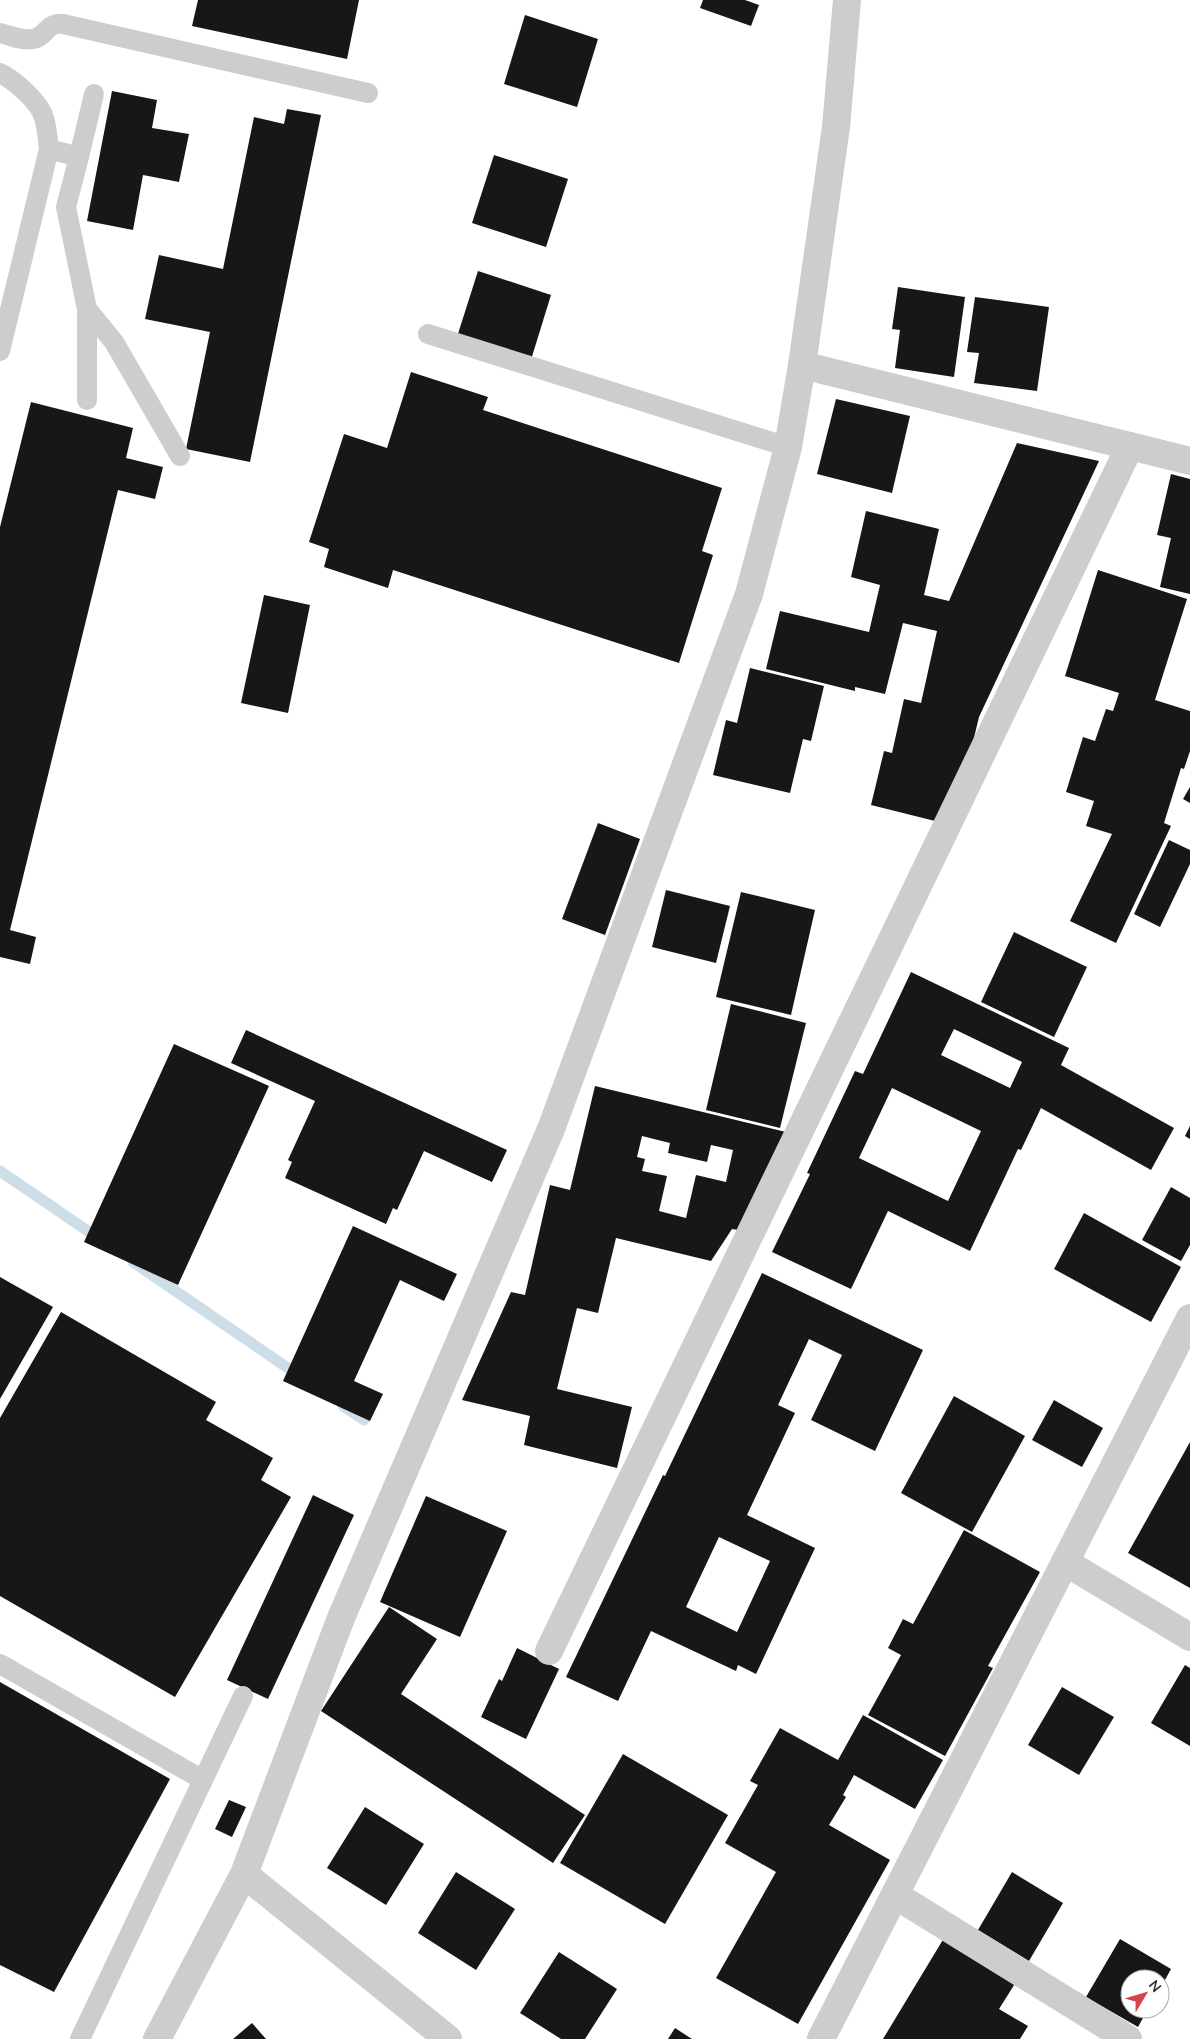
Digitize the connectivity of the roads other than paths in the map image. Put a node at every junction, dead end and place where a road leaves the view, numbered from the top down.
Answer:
1 (847, 0) edge
2 (0, 33) edge
3 (0, 73) edge
4 (368, 93) dead end
5 (94, 94) dead end
6 (49, 149) junction
7 (79, 157) junction
8 (87, 309) junction
9 (428, 334) dead end
10 (0, 351) edge
11 (802, 365) junction
12 (87, 400) dead end
13 (1130, 446) junction
14 (788, 447) junction
15 (180, 456) dead end
16 (1190, 461) edge
17 (1190, 1318) edge
18 (1065, 1562) junction
19 (1190, 1638) edge
20 (549, 1651) dead end
21 (0, 1664) edge
22 (243, 1696) dead end
23 (203, 1780) junction
24 (244, 1874) junction
25 (895, 1895) junction
26 (80, 2039) edge
27 (157, 2039) edge
28 (448, 2039) edge
29 (821, 2039) edge
30 (1128, 2039) edge

1 - 11 street
2 - 4 lane
3 - 6 lane
5 - 7 lane
6 - 7 lane
6 - 10 lane
7 - 8 lane
8 - 12 lane
8 - 15 lane
9 - 14 lane
11 - 13 street
11 - 14 street
13 - 16 street
13 - 20 street
14 - 24 street
17 - 18 street
18 - 19 street
18 - 25 street
21 - 23 lane
22 - 23 lane
23 - 26 lane
24 - 27 street
24 - 28 street
25 - 29 street
25 - 30 street

